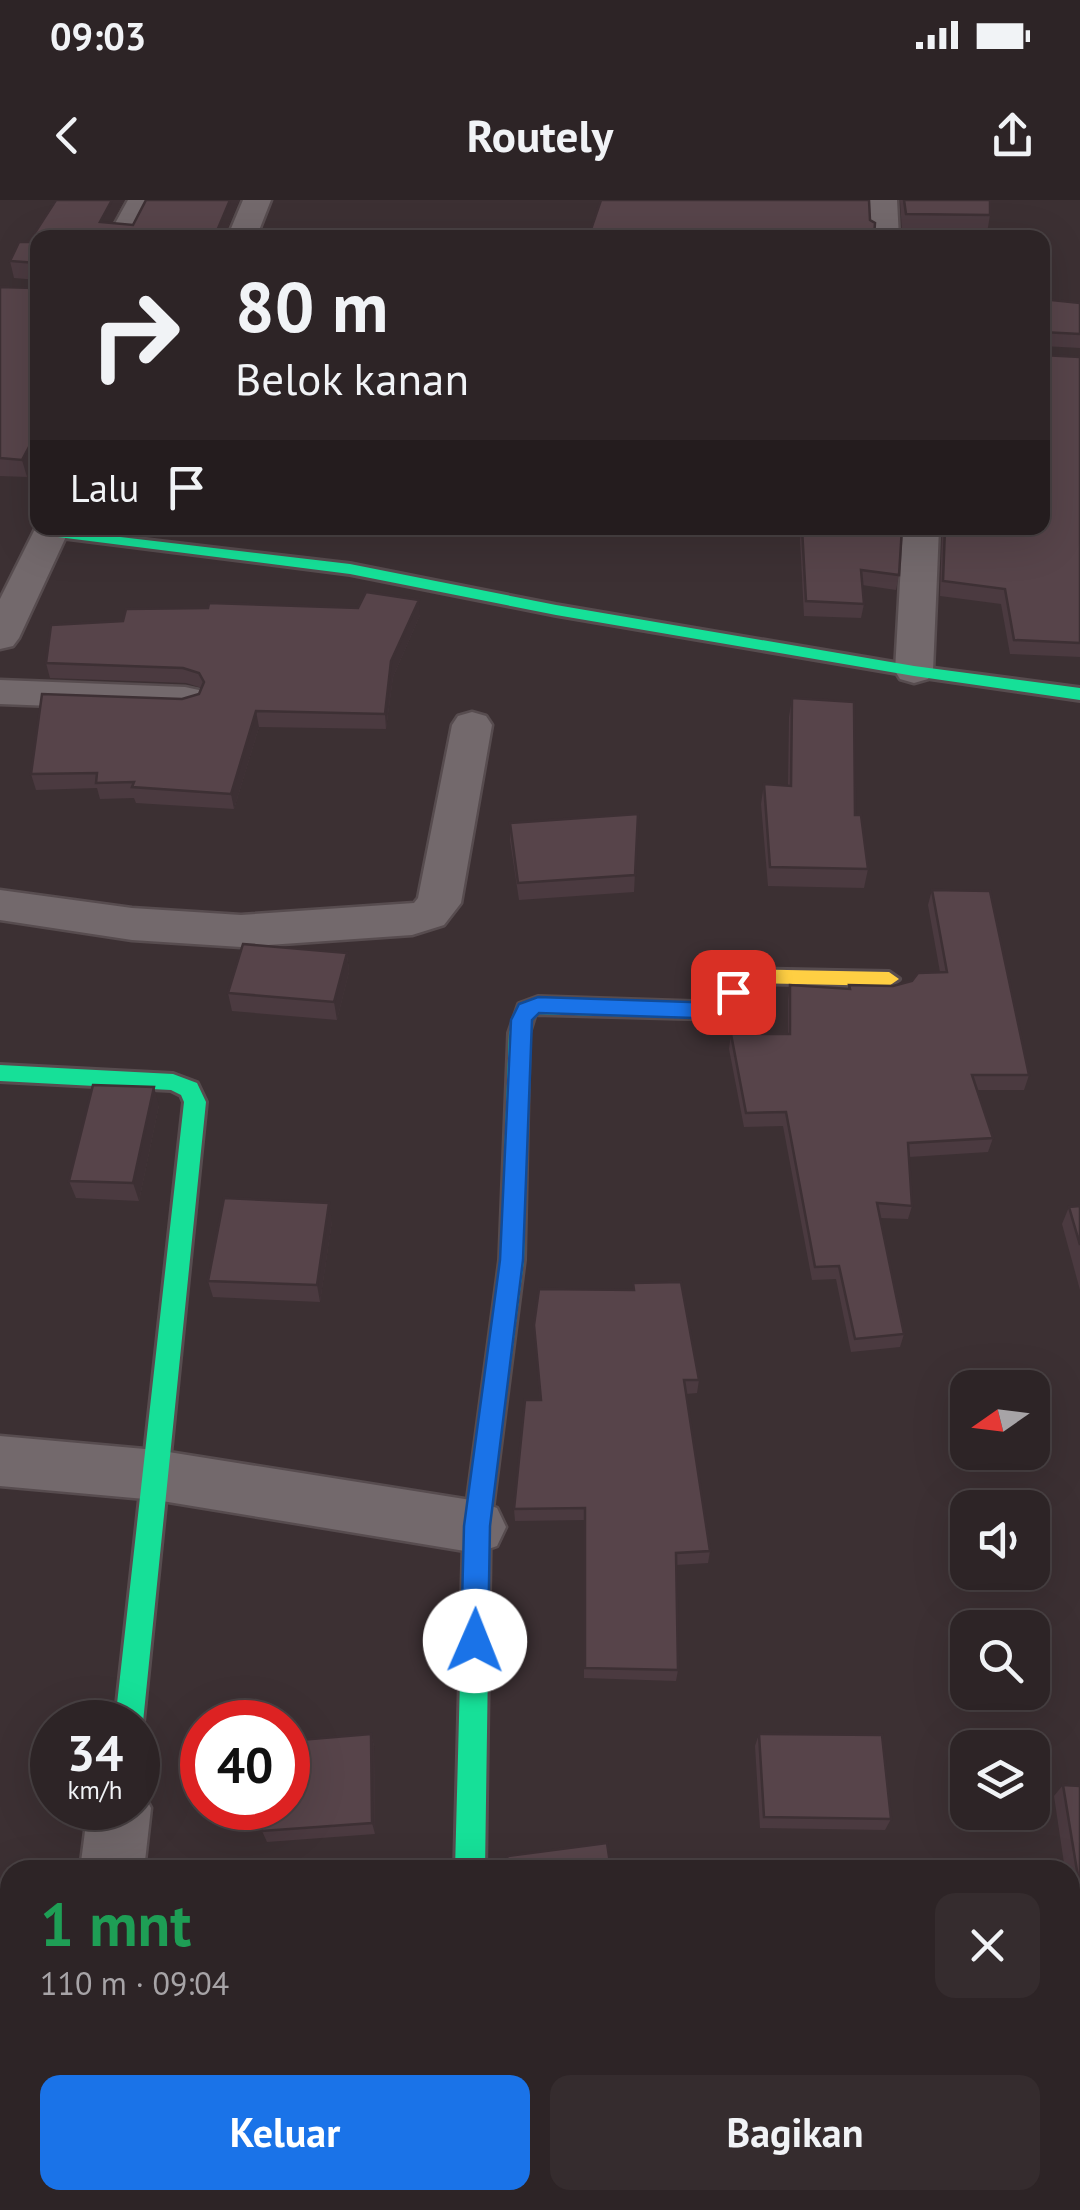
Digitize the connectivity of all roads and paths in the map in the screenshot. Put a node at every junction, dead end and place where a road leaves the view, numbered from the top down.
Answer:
1 (142, 200) edge
2 (257, 200) edge
3 (883, 200) edge
4 (125, 230) edge
5 (244, 230) edge
6 (885, 230) edge
7 (921, 535) edge
8 (48, 537) edge
9 (0, 550) edge
10 (0, 638) edge
11 (914, 671) junction
12 (0, 692) edge
13 (1080, 694) edge
14 (184, 699) edge
15 (472, 724) dead end
16 (0, 906) edge
17 (888, 980) dead end
18 (0, 1073) edge
19 (0, 1461) edge
20 (156, 1475) junction
21 (477, 1526) junction
22 (131, 1700) edge
23 (117, 1830) edge
24 (113, 1860) edge
25 (470, 1860) edge

1 - 4 street
2 - 5 street
3 - 6 street
7 - 11 street
8 - 9 street
8 - 10 street
8 - 11 street
11 - 13 street
12 - 14 street
15 - 16 street
17 - 21 street
18 - 20 street
19 - 20 street
20 - 21 street
20 - 22 street
21 - 25 street
23 - 24 street

